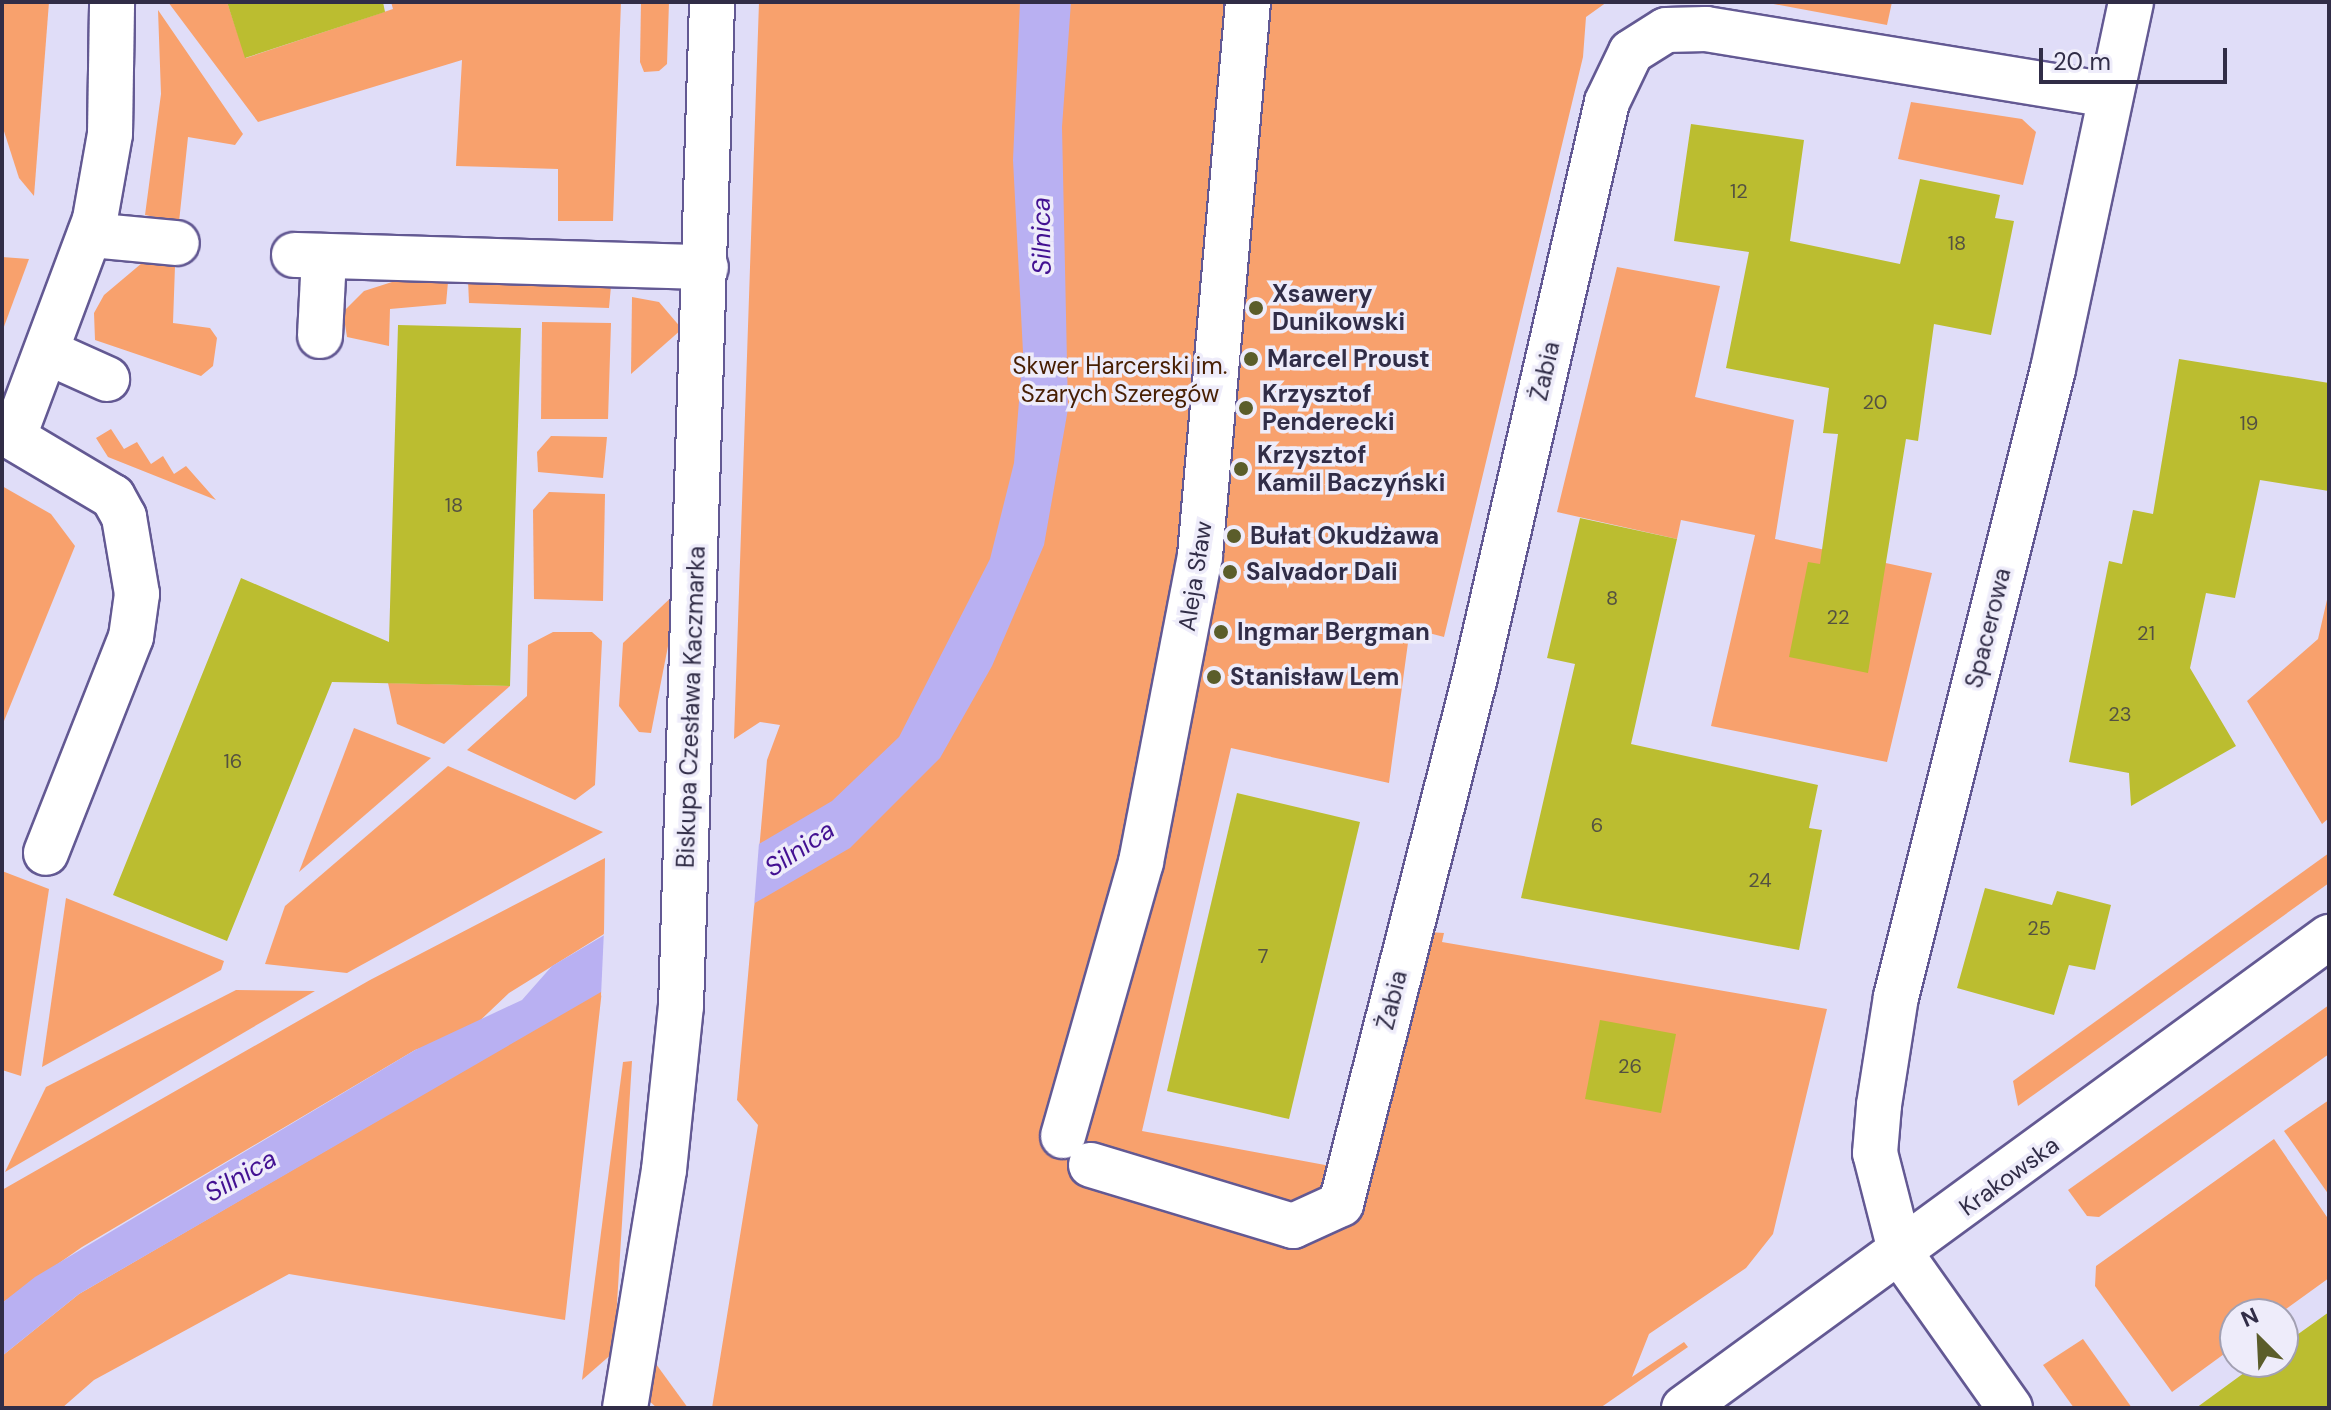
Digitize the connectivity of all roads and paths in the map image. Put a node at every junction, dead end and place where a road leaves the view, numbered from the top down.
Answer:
1 (112, 2) edge
2 (712, 2) edge
3 (1248, 2) edge
4 (2131, 2) edge
5 (2110, 95) junction
6 (90, 235) junction
7 (177, 243) dead end
8 (706, 267) junction
9 (320, 336) dead end
10 (47, 352) junction
11 (107, 379) dead end
12 (8, 434) edge
13 (46, 853) dead end
14 (2329, 937) edge
15 (1077, 1150) joint
16 (1901, 1254) junction
17 (625, 1408) edge
18 (1684, 1408) edge
19 (2010, 1408) edge

1 - 6 street
2 - 8 street, Biskupa Czesława Kaczmarka
3 - 15 street, Aleja Sław
4 - 5 street, Spacerowa
5 - 15 street, Żabia
5 - 16 street, Spacerowa
6 - 7 street
6 - 10 street
8 - 9 street
8 - 17 street, Biskupa Czesława Kaczmarka
10 - 11 street
10 - 12 street
12 - 13 street
14 - 16 street, Krakowska
16 - 18 street, Krakowska
16 - 19 street

